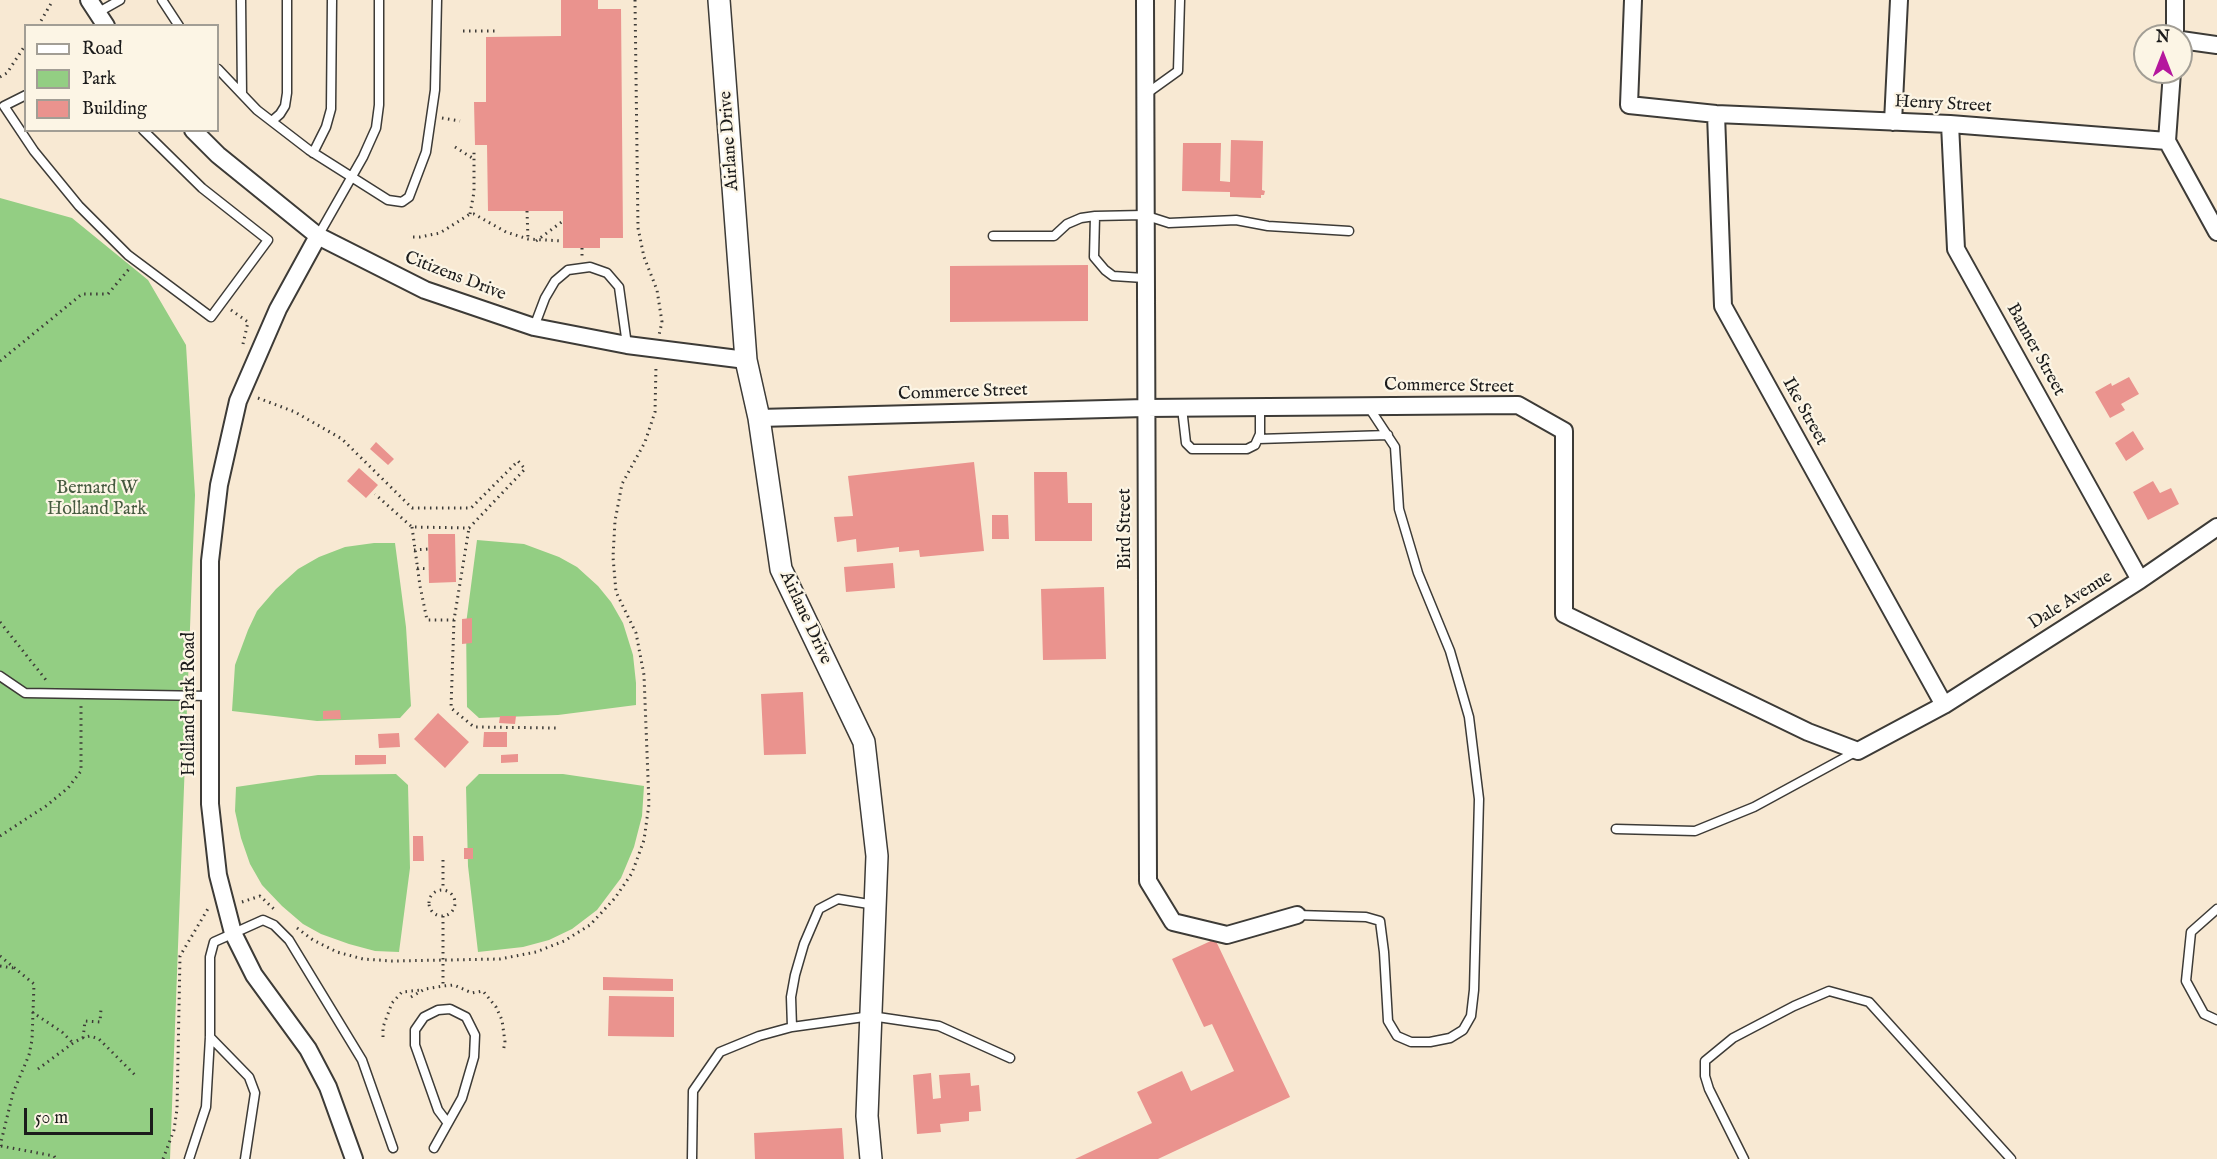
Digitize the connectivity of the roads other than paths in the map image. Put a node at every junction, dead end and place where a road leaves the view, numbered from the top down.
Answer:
1 (120, 0) edge
2 (162, 0) edge
3 (241, 0) edge
4 (287, 0) edge
5 (332, 0) edge
6 (379, 0) edge
7 (436, 0) edge
8 (719, 0) edge
9 (1144, 0) edge
10 (1180, 0) edge
11 (1633, 0) edge
12 (1899, 0) edge
13 (2175, 0) edge
14 (97, 13) edge
15 (178, 24) edge
16 (2175, 24) edge
17 (2193, 42) edge
18 (2217, 45) edge
19 (219, 70) edge
20 (2171, 84) edge
21 (242, 94) junction
22 (24, 95) edge
23 (1145, 95) junction
24 (1716, 114) junction
25 (272, 122) junction
26 (1893, 122) junction
27 (1950, 124) junction
28 (145, 132) edge
29 (195, 132) edge
30 (2167, 141) junction
31 (313, 153) junction
32 (352, 178) junction
33 (1144, 215) junction
34 (1095, 216) junction
35 (1349, 231) dead end
36 (2217, 232) edge
37 (318, 236) junction
38 (993, 236) dead end
39 (1144, 279) junction
40 (534, 327) junction
41 (627, 345) junction
42 (746, 360) junction
43 (1368, 406) junction
44 (1260, 407) junction
45 (1145, 408) junction
46 (1182, 408) junction
47 (759, 418) junction
48 (1388, 435) junction
49 (1258, 439) junction
50 (2217, 527) edge
51 (2140, 580) junction
52 (0, 676) edge
53 (210, 696) junction
54 (1944, 705) junction
55 (1858, 751) junction
56 (1616, 829) dead end
57 (875, 905) junction
58 (2217, 909) edge
59 (1297, 915) joint
60 (233, 933) junction
61 (871, 1016) junction
62 (2217, 1020) edge
63 (792, 1027) junction
64 (210, 1037) junction
65 (1010, 1058) dead end
66 (447, 1122) junction
67 (393, 1148) dead end
68 (434, 1148) dead end
69 (189, 1159) edge
70 (245, 1159) edge
71 (354, 1159) edge
72 (692, 1159) edge
73 (870, 1159) edge
74 (1744, 1159) edge
75 (2011, 1159) edge

1 - 14 lane
2 - 15 lane
3 - 21 lane
4 - 25 lane
5 - 31 lane
6 - 32 lane
7 - 32 lane
8 - 42 street, Airlane Drive
9 - 23 street, Bird Street
10 - 23 lane
11 - 24 street, Henry Street
12 - 26 street
13 - 16 street
17 - 18 street
19 - 21 lane
20 - 30 street
21 - 25 lane
22 - 28 lane
23 - 33 street, Bird Street
24 - 26 street, Henry Street
24 - 54 street, Ike Street
25 - 31 lane
26 - 27 street, Henry Street
27 - 30 street, Henry Street
27 - 51 street, Banner Street
29 - 37 street, Citizens Drive
30 - 36 street
31 - 32 lane
32 - 37 lane
33 - 34 lane
33 - 35 lane
33 - 39 street, Bird Street
34 - 38 lane
34 - 39 lane
37 - 40 street, Citizens Drive
37 - 53 street, Holland Park Road
39 - 45 street, Bird Street
40 - 41 street, Citizens Drive
40 - 41 lane
41 - 42 street, Citizens Drive
42 - 47 street, Airlane Drive
43 - 44 street, Commerce Street
43 - 48 lane
43 - 55 street, Commerce Street
44 - 46 street, Commerce Street
44 - 49 lane
45 - 46 street, Commerce Street
45 - 47 street, Commerce Street
45 - 59 street, Bird Street
46 - 49 lane
47 - 57 street, Airlane Drive
48 - 49 lane
48 - 59 lane
50 - 51 street, Dale Avenue
51 - 54 street, Dale Avenue
52 - 53 lane
53 - 60 street, Holland Park Road
54 - 55 street
55 - 56 lane
57 - 61 street, Airlane Drive
57 - 63 lane
58 - 62 lane
60 - 64 lane
60 - 67 lane
60 - 71 street, Holland Park Road
61 - 63 lane
61 - 65 lane
61 - 73 street, Airlane Drive
63 - 72 lane
64 - 69 lane
64 - 70 lane
66 - 66 lane
66 - 68 lane
74 - 75 lane

